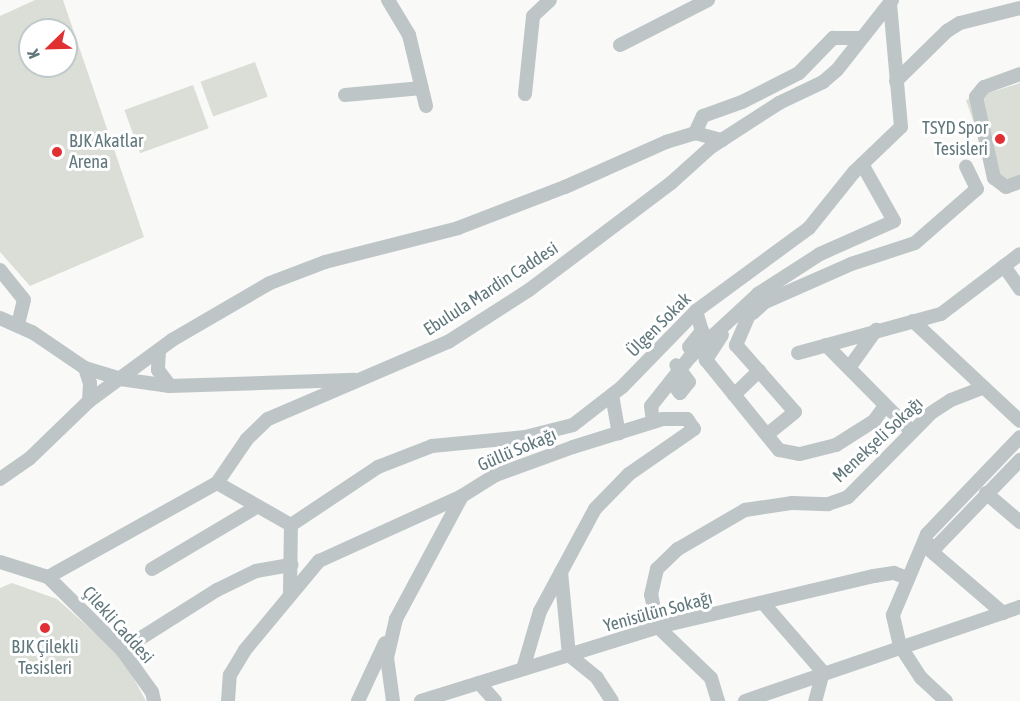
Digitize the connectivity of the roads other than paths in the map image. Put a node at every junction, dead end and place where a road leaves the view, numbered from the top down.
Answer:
1 (388, 0) edge
2 (550, 0) edge
3 (708, 0) edge
4 (891, 2) edge
5 (1016, 6) edge
6 (859, 38) junction
7 (620, 45) dead end
8 (1020, 74) edge
9 (896, 81) junction
10 (422, 88) junction
11 (525, 94) dead end
12 (345, 95) dead end
13 (426, 106) dead end
14 (696, 133) junction
15 (722, 140) junction
16 (862, 164) junction
17 (966, 166) dead end
18 (1020, 182) edge
19 (1020, 254) edge
20 (1004, 266) junction
21 (0, 270) edge
22 (1020, 289) edge
23 (784, 294) junction
24 (753, 307) junction
25 (696, 311) junction
26 (0, 318) edge
27 (913, 321) junction
28 (18, 324) junction
29 (876, 330) junction
30 (826, 345) junction
31 (159, 350) junction
32 (798, 353) dead end
33 (85, 368) junction
34 (849, 368) junction
35 (679, 370) junction
36 (759, 371) junction
37 (120, 379) junction
38 (363, 380) junction
39 (170, 386) junction
40 (983, 388) junction
41 (734, 394) junction
42 (612, 395) junction
43 (89, 401) junction
44 (885, 406) junction
45 (658, 421) junction
46 (1020, 421) edge
47 (911, 431) junction
48 (619, 433) junction
49 (767, 435) junction
50 (1020, 437) edge
51 (1020, 460) edge
52 (0, 479) edge
53 (217, 483) junction
54 (986, 493) junction
55 (462, 496) junction
56 (258, 506) junction
57 (1020, 522) edge
58 (291, 525) junction
59 (925, 546) junction
60 (0, 562) edge
61 (291, 565) junction
62 (152, 569) dead end
63 (561, 572) junction
64 (48, 577) junction
65 (907, 578) junction
66 (290, 593) junction
67 (764, 604) junction
68 (1020, 607) edge
69 (1003, 613) junction
70 (396, 619) junction
71 (658, 627) junction
72 (900, 646) junction
73 (122, 650) junction
74 (569, 655) junction
75 (523, 669) junction
76 (824, 672) junction
77 (479, 683) junction
78 (154, 701) edge
79 (228, 701) edge
80 (358, 701) edge
81 (393, 701) edge
82 (421, 701) edge
83 (495, 701) edge
84 (612, 701) edge
85 (718, 701) edge
86 (745, 701) edge
87 (815, 701) edge
88 (946, 701) edge

1 - 10 street
2 - 11 street
3 - 7 street
4 - 6 street, Ebulula Mardin Caddesi
4 - 9 street, Ülgen Sokak
5 - 9 street
6 - 14 street
6 - 15 street, Ebulula Mardin Caddesi
8 - 18 street
9 - 16 street, Ülgen Sokak
10 - 12 street
10 - 13 street
14 - 15 street
14 - 31 street
15 - 38 street, Ebulula Mardin Caddesi
16 - 24 street
16 - 25 street, Ülgen Sokak
17 - 23 street
19 - 20 street
20 - 22 street
20 - 27 street
21 - 28 street
23 - 24 street
23 - 24 street
24 - 35 street
24 - 36 street
24 - 41 street
25 - 35 street
25 - 42 street, Ülgen Sokak
26 - 28 street
27 - 29 street
27 - 40 street
28 - 33 street
29 - 30 street
29 - 34 street
30 - 32 street
30 - 34 street
31 - 37 street
31 - 39 street
33 - 37 street
33 - 43 street
34 - 44 street
35 - 45 street
36 - 41 street
36 - 49 street
37 - 39 street
37 - 43 street
38 - 39 street
38 - 53 street, Ebulula Mardin Caddesi
40 - 46 street
40 - 47 street, Menekşeli Sokağı
41 - 49 street
42 - 48 street
42 - 58 street, Ülgen Sokak
43 - 52 street
44 - 47 street
44 - 49 street
45 - 48 street, Güllü Sokağı
45 - 63 street
47 - 71 street, Menekşeli Sokağı
48 - 55 street, Güllü Sokağı
50 - 59 street
51 - 54 street
53 - 56 street
53 - 64 street, Ebulula Mardin Caddesi
54 - 57 street
54 - 59 street
55 - 66 street
55 - 70 street, Güllü Sokağı
56 - 58 street
56 - 62 street
58 - 61 street
59 - 65 street
59 - 69 street
60 - 64 street
61 - 66 street
61 - 73 street
63 - 74 street
63 - 75 street
64 - 73 street, Çilekli Caddesi
65 - 67 street, Yenisülün Sokağı
65 - 72 street
66 - 79 street
67 - 71 street, Yenisülün Sokağı
67 - 76 street
68 - 69 street
69 - 72 street
70 - 80 street, Güllü Sokağı
70 - 81 street, Güllü Sokağı
71 - 74 street, Yenisülün Sokağı
71 - 85 street
72 - 76 street
72 - 88 street
73 - 78 street, Çilekli Caddesi
74 - 75 street, Yenisülün Sokağı
74 - 84 street
75 - 77 street, Yenisülün Sokağı
76 - 86 street
76 - 87 street
77 - 82 street, Yenisülün Sokağı
77 - 83 street

